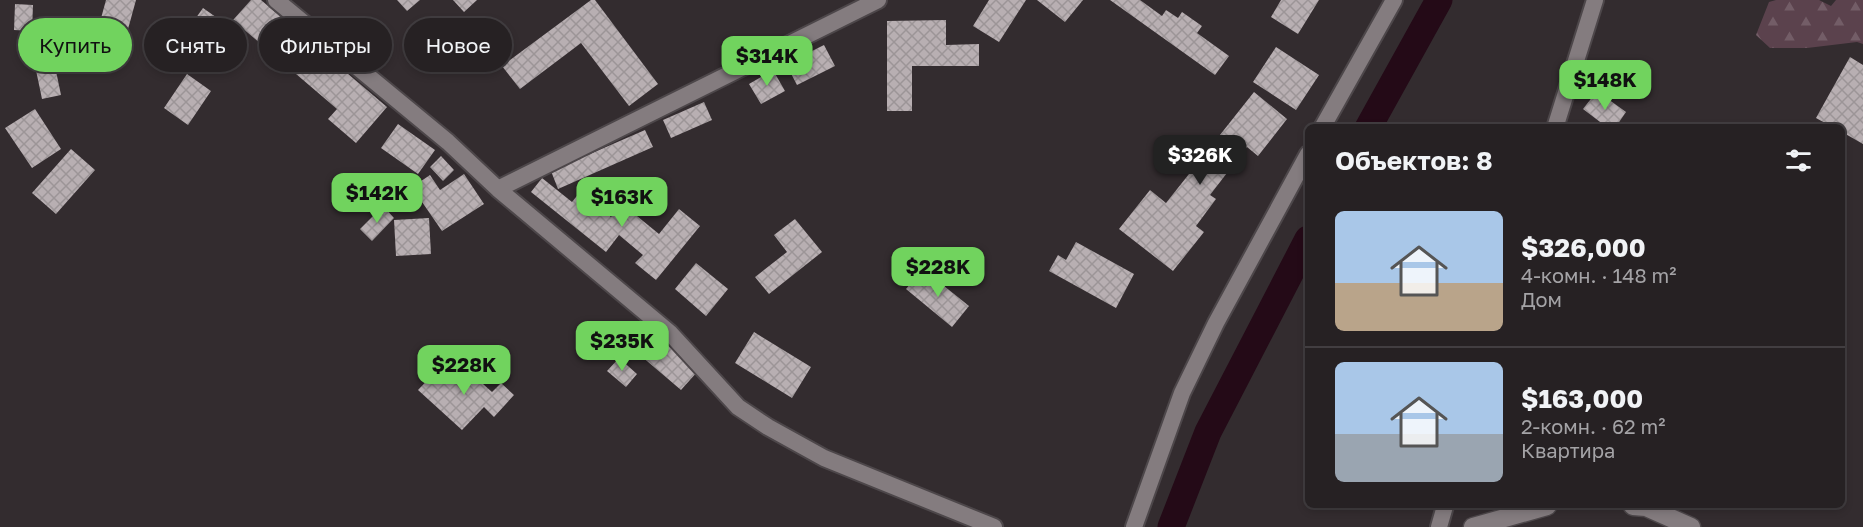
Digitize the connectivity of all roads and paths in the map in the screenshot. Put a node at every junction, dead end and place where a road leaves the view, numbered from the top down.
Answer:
1 (276, 0) edge
2 (878, 0) edge
3 (1394, 0) edge
4 (1595, 0) edge
5 (1324, 124) edge
6 (1556, 124) edge
7 (1305, 160) edge
8 (498, 189) junction
9 (1444, 508) edge
10 (1540, 508) edge
11 (1648, 508) edge
12 (994, 527) edge
13 (1134, 527) edge
14 (1439, 527) edge
15 (1473, 527) edge
16 (1691, 527) edge

1 - 8 lane
2 - 8 lane
3 - 5 lane
4 - 6 lane
7 - 13 lane
8 - 12 lane
9 - 14 lane
10 - 15 street
11 - 16 street

